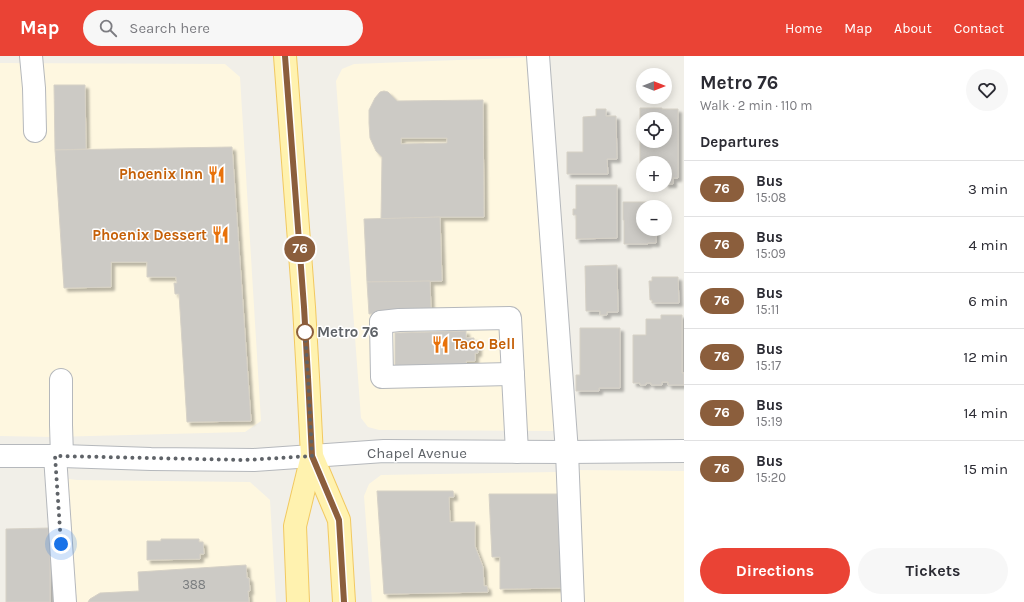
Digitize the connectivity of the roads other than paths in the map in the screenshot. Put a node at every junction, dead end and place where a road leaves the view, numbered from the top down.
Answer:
1 (31, 56) edge
2 (285, 56) edge
3 (538, 56) edge
4 (35, 131) dead end
5 (512, 370) junction
6 (61, 380) dead end
7 (684, 451) edge
8 (517, 452) junction
9 (567, 452) junction
10 (0, 456) edge
11 (59, 456) junction
12 (312, 456) junction
13 (65, 602) edge
14 (298, 602) edge
15 (344, 602) edge
16 (573, 602) edge

1 - 4 street
2 - 12 main road
3 - 9 street
5 - 5 street
5 - 8 street
6 - 11 street
7 - 9 street, Chapel Avenue
8 - 9 street, Chapel Avenue
8 - 12 street, Chapel Avenue
9 - 16 street
10 - 11 street, Chapel Avenue
11 - 12 street, Chapel Avenue
11 - 13 street
12 - 14 main road
12 - 15 main road

